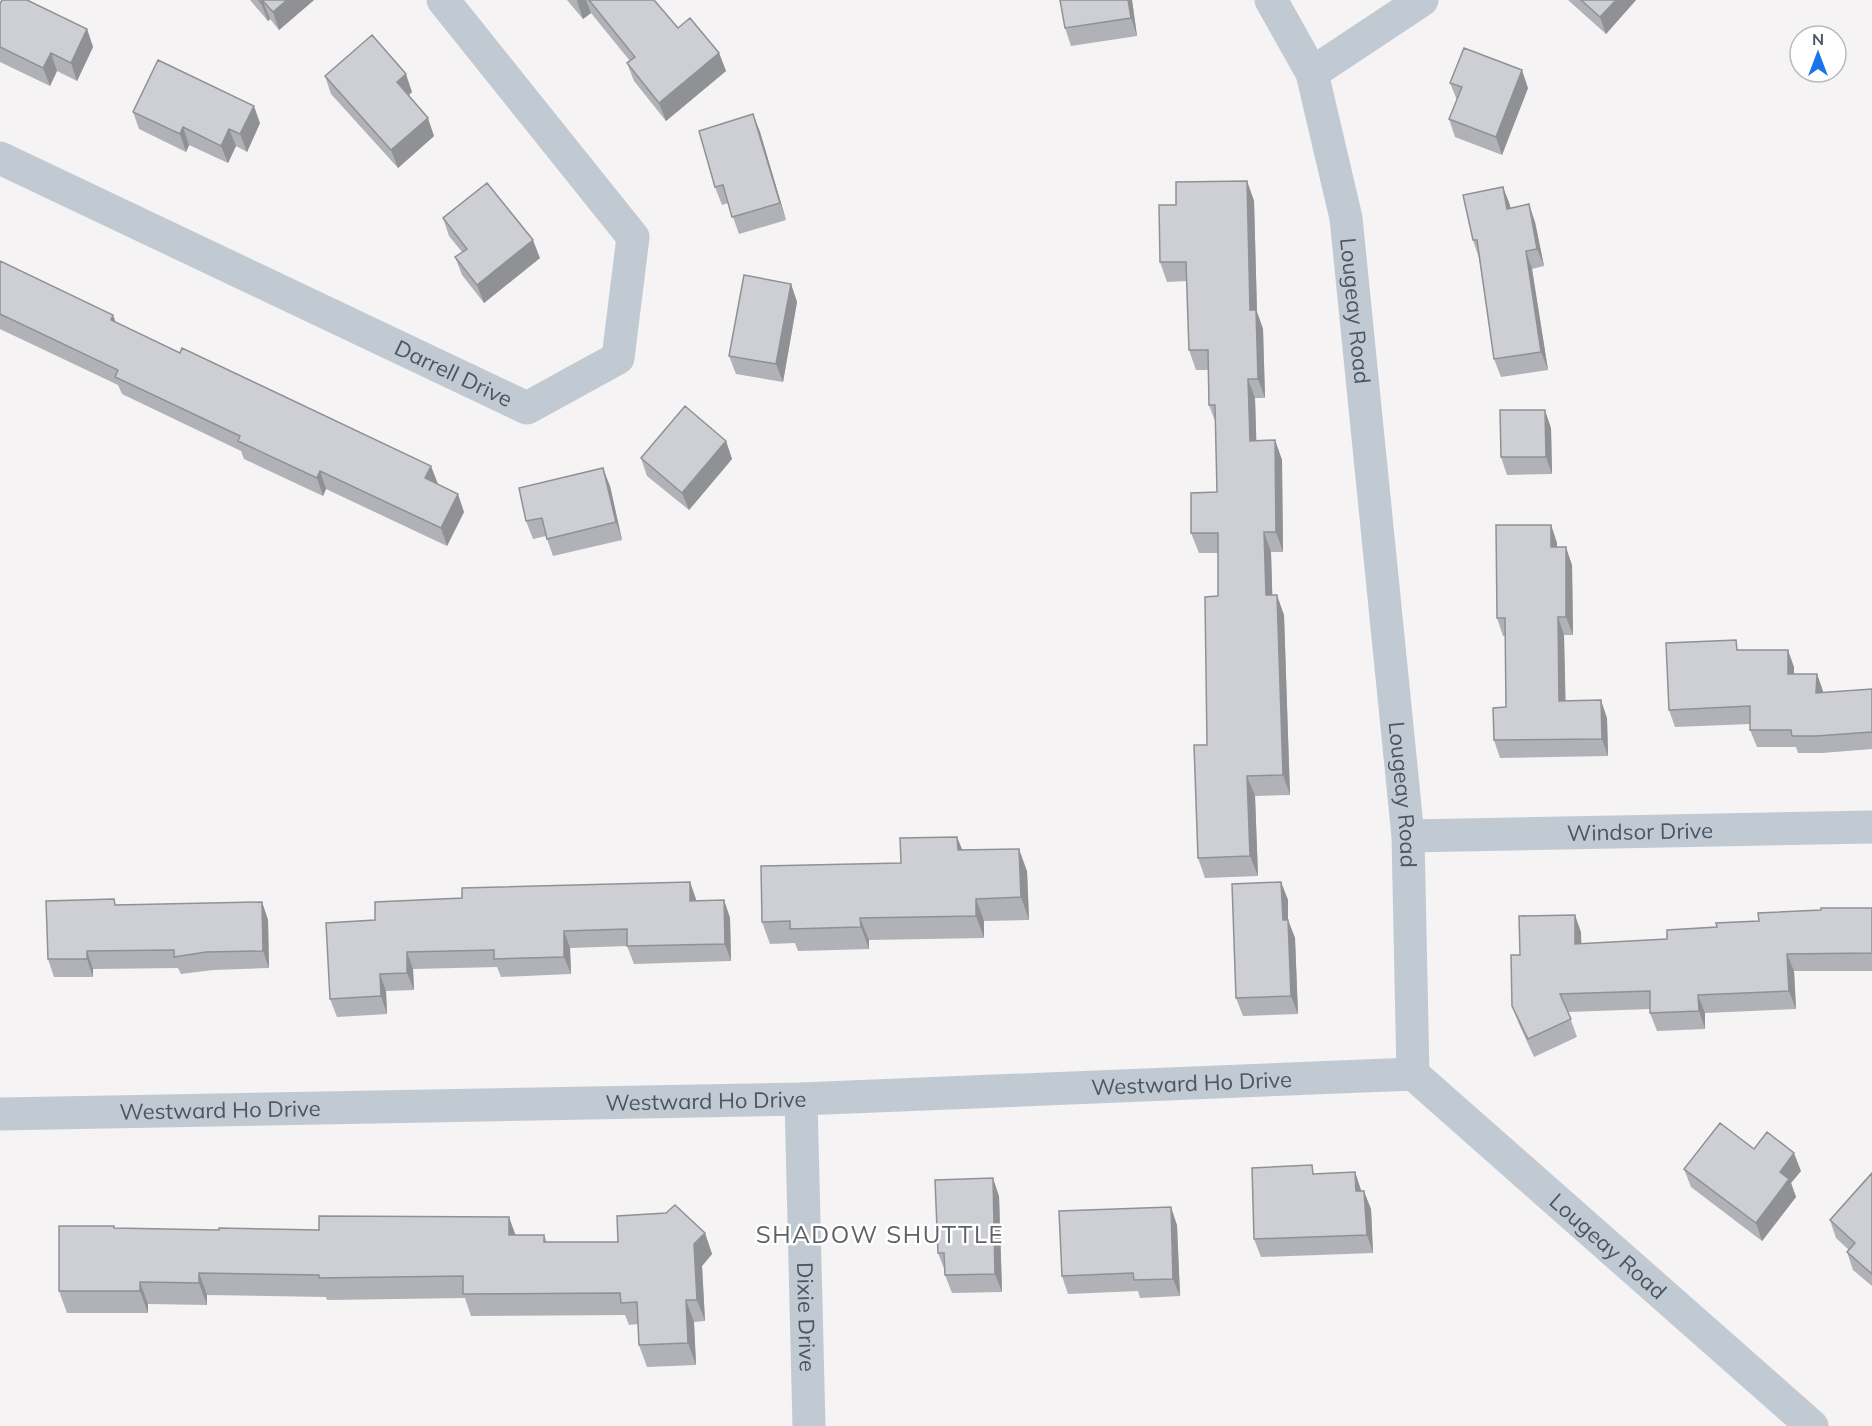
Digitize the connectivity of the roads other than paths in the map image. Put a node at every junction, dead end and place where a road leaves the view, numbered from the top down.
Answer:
1 (443, 0) edge
2 (1271, 0) edge
3 (1422, 0) edge
4 (1312, 73) junction
5 (0, 158) edge
6 (1872, 827) edge
7 (1408, 836) junction
8 (1413, 1074) junction
9 (801, 1099) junction
10 (0, 1114) edge
11 (809, 1426) edge
12 (1812, 1426) edge

1 - 5 street, Darrell Drive
2 - 4 street, Lougeay Road
3 - 4 street
4 - 7 street, Lougeay Road
6 - 7 street, Windsor Drive
7 - 8 street, Lougeay Road
8 - 9 street, Westward Ho Drive
8 - 12 street, Lougeay Road
9 - 10 street, Westward Ho Drive
9 - 11 street, Dixie Drive

